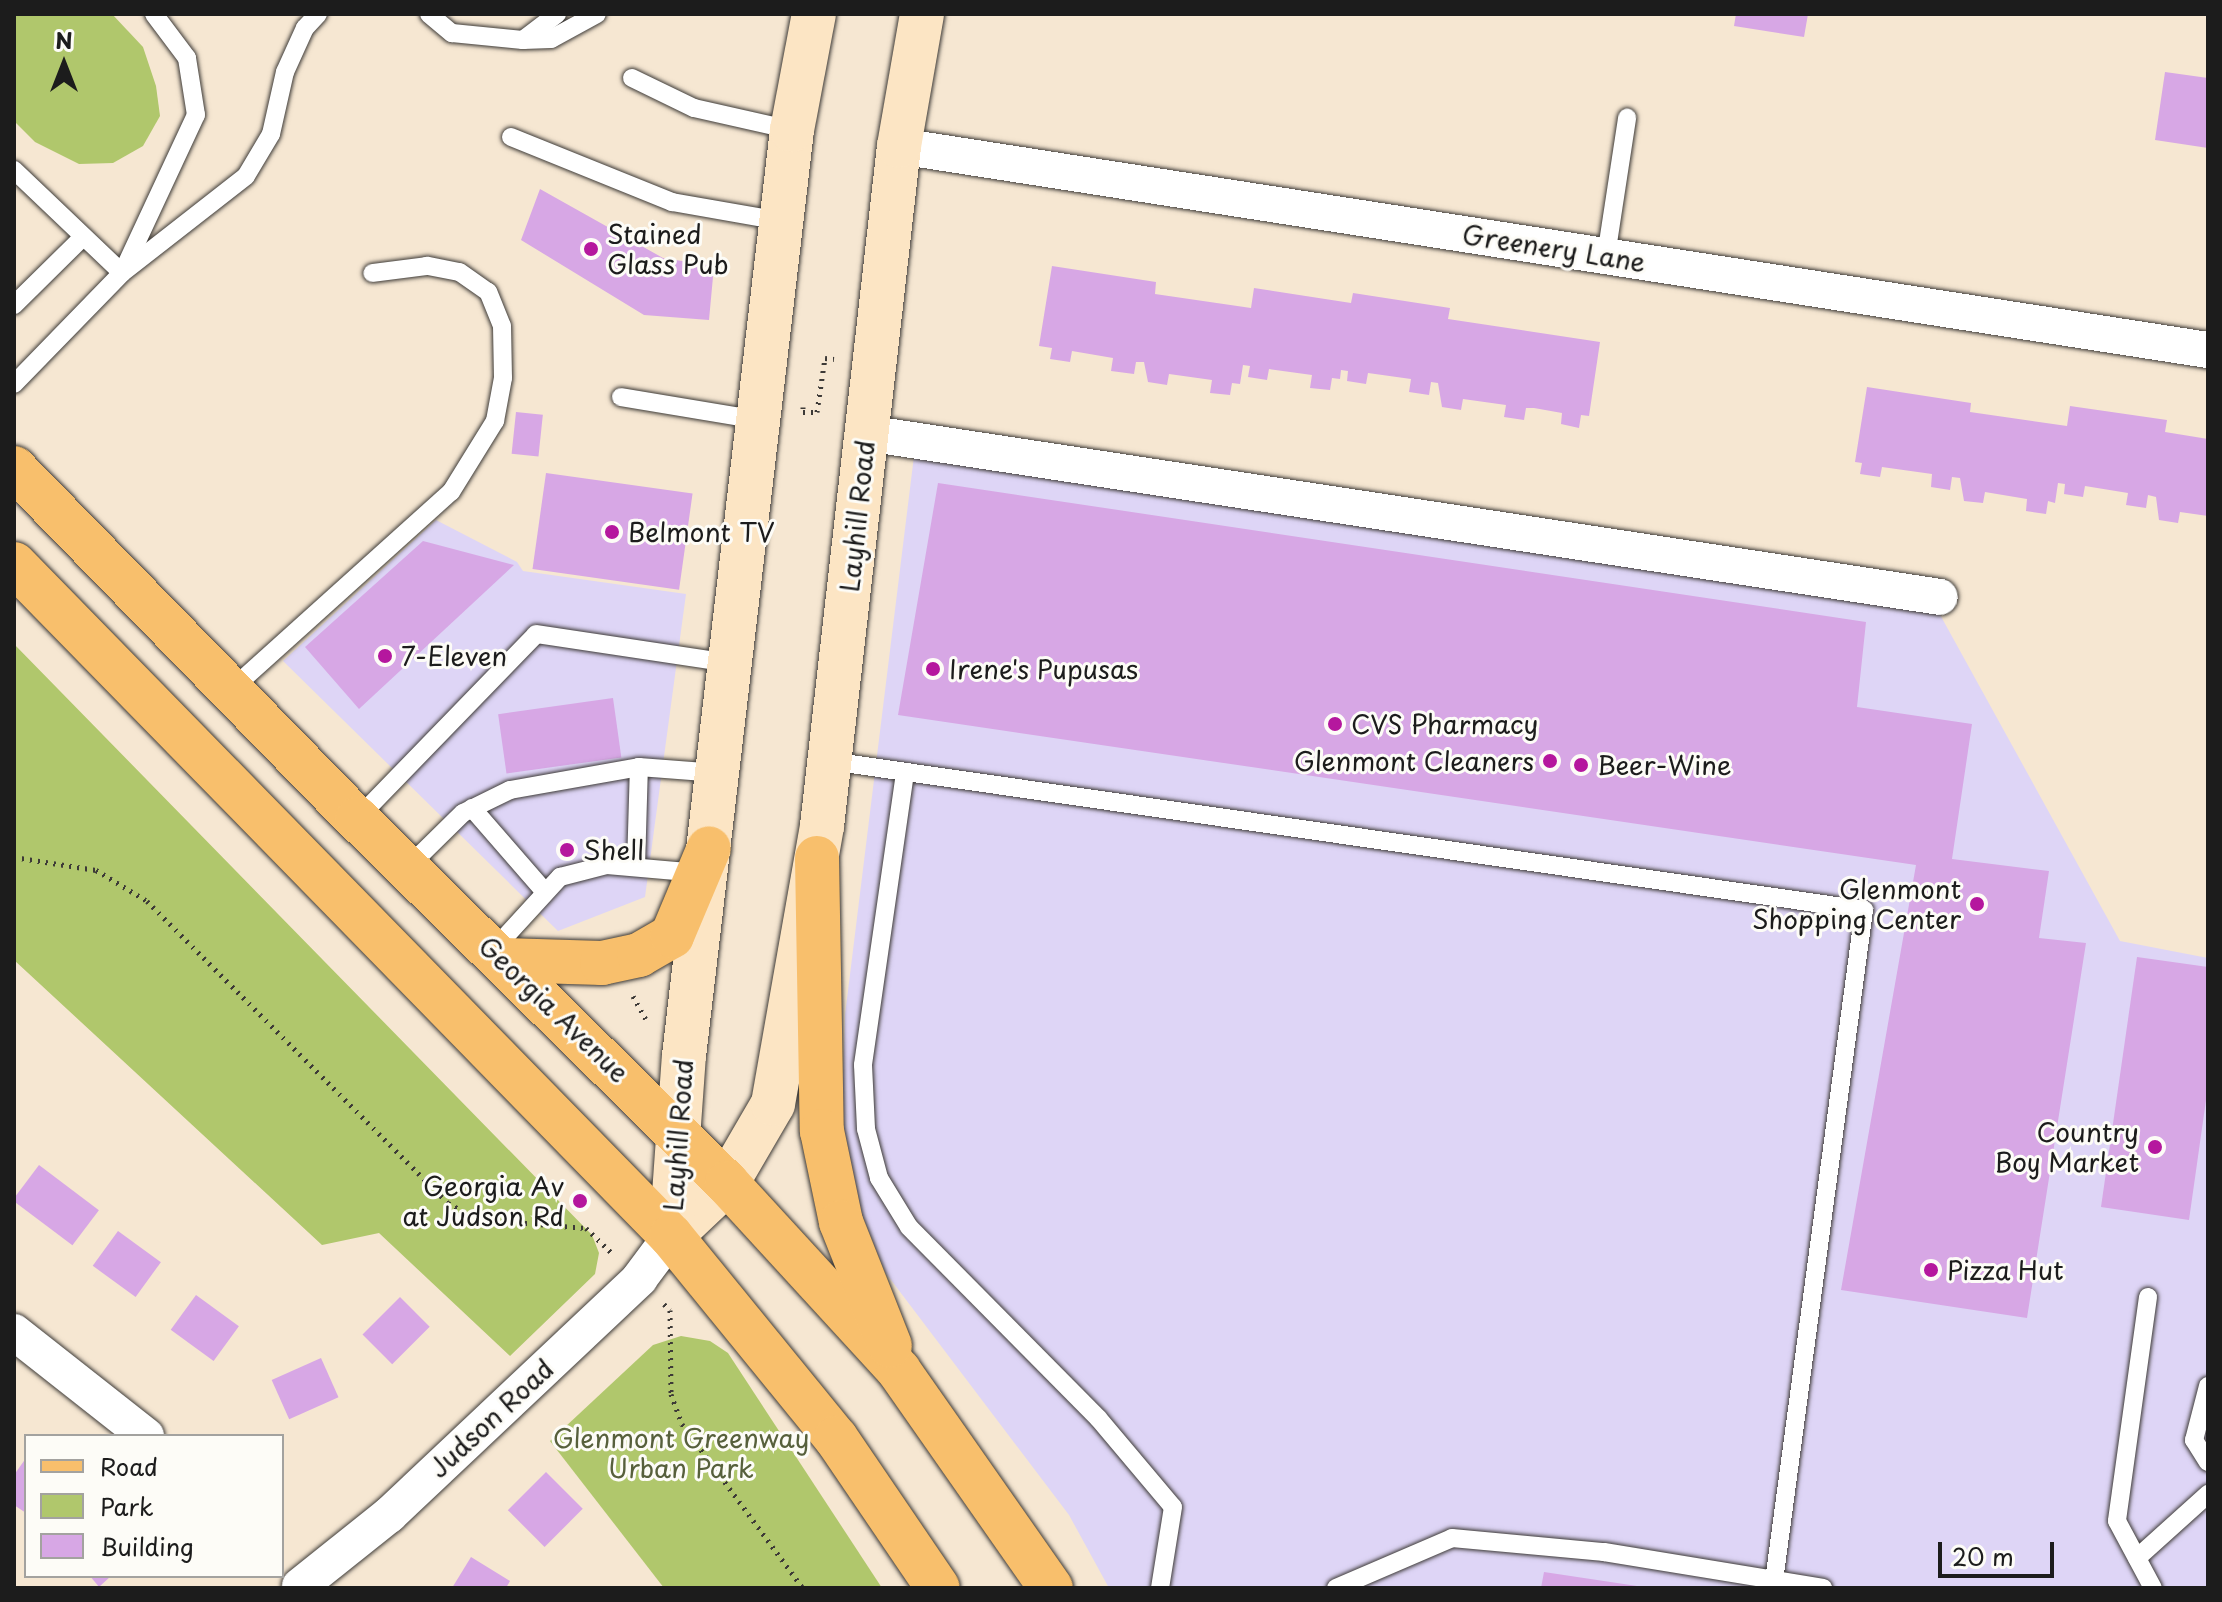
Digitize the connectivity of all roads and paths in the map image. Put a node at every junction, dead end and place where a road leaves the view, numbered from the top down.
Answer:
1 (154, 14) edge
2 (318, 14) edge
3 (429, 14) edge
4 (532, 14) edge
5 (557, 14) edge
6 (597, 14) edge
7 (814, 14) edge
8 (922, 14) edge
9 (523, 40) junction
10 (632, 78) dead end
11 (1627, 118) dead end
12 (792, 130) junction
13 (511, 137) dead end
14 (899, 146) junction
15 (14, 170) edge
16 (781, 221) junction
17 (83, 237) junction
18 (1606, 256) junction
19 (122, 273) junction
20 (372, 273) dead end
21 (14, 305) edge
22 (2208, 350) edge
23 (836, 359) dead end
24 (14, 384) edge
25 (621, 397) dead end
26 (804, 398) dead end
27 (758, 420) junction
28 (866, 433) junction
29 (14, 468) edge
30 (14, 564) edge
31 (1940, 597) dead end
32 (731, 663) junction
33 (233, 688) junction
34 (830, 761) junction
35 (639, 767) junction
36 (718, 773) junction
37 (905, 773) junction
38 (472, 808) junction
39 (357, 819) junction
40 (14, 857) edge
41 (817, 858) junction
42 (704, 860) junction
43 (636, 866) junction
44 (408, 867) junction
45 (545, 892) junction
46 (499, 954) junction
47 (677, 1129) junction
48 (727, 1183) junction
49 (671, 1236) junction
50 (639, 1279) junction
51 (2148, 1297) dead end
52 (14, 1332) edge
53 (899, 1371) junction
54 (2208, 1386) edge
55 (143, 1434) edge
56 (2208, 1462) edge
57 (2208, 1494) edge
58 (2137, 1558) junction
59 (294, 1579) edge
60 (1774, 1583) edge
61 (803, 1588) edge
62 (938, 1588) edge
63 (1051, 1588) edge
64 (1160, 1588) edge
65 (1336, 1588) edge
66 (1823, 1588) edge
67 (2153, 1588) edge

1 - 19 lane
2 - 19 lane
3 - 9 lane
4 - 9 lane
5 - 9 lane
6 - 9 lane
7 - 12 main road, Layhill Road
8 - 14 main road, Layhill Road
10 - 12 lane
11 - 18 lane
12 - 16 main road, Layhill Road
13 - 16 lane
14 - 18 street, Greenery Lane
14 - 28 main road, Layhill Road
15 - 17 lane
16 - 27 main road, Layhill Road
17 - 19 lane
17 - 21 lane
18 - 22 street, Greenery Lane
19 - 24 lane
20 - 33 lane
23 - 26 path
25 - 27 lane
27 - 32 main road, Layhill Road
28 - 31 street
28 - 34 main road, Layhill Road
29 - 33 main road, Georgia Avenue
30 - 49 main road
32 - 36 main road, Layhill Road
32 - 39 lane
33 - 39 main road, Georgia Avenue
34 - 37 lane
34 - 41 main road, Layhill Road
35 - 36 lane
35 - 38 lane
35 - 43 lane
36 - 42 main road, Layhill Road
37 - 60 lane
37 - 64 lane
38 - 44 lane
38 - 45 lane
39 - 44 main road, Georgia Avenue
40 - 50 path
41 - 48 main road, Layhill Road
41 - 53 main road
42 - 43 lane
42 - 46 main road
42 - 47 main road, Layhill Road
43 - 45 lane
44 - 46 main road, Georgia Avenue
45 - 46 lane
46 - 47 main road, Georgia Avenue
47 - 48 main road, Georgia Avenue
47 - 49 main road, Layhill Road
48 - 49 main road, Layhill Road
48 - 53 main road, Georgia Avenue
49 - 50 street, Judson Road
49 - 62 main road
50 - 59 street, Judson Road
50 - 61 path
51 - 58 lane
52 - 55 street
53 - 63 main road, Georgia Avenue
54 - 56 lane
57 - 58 lane
58 - 67 lane
60 - 65 lane
60 - 66 lane

